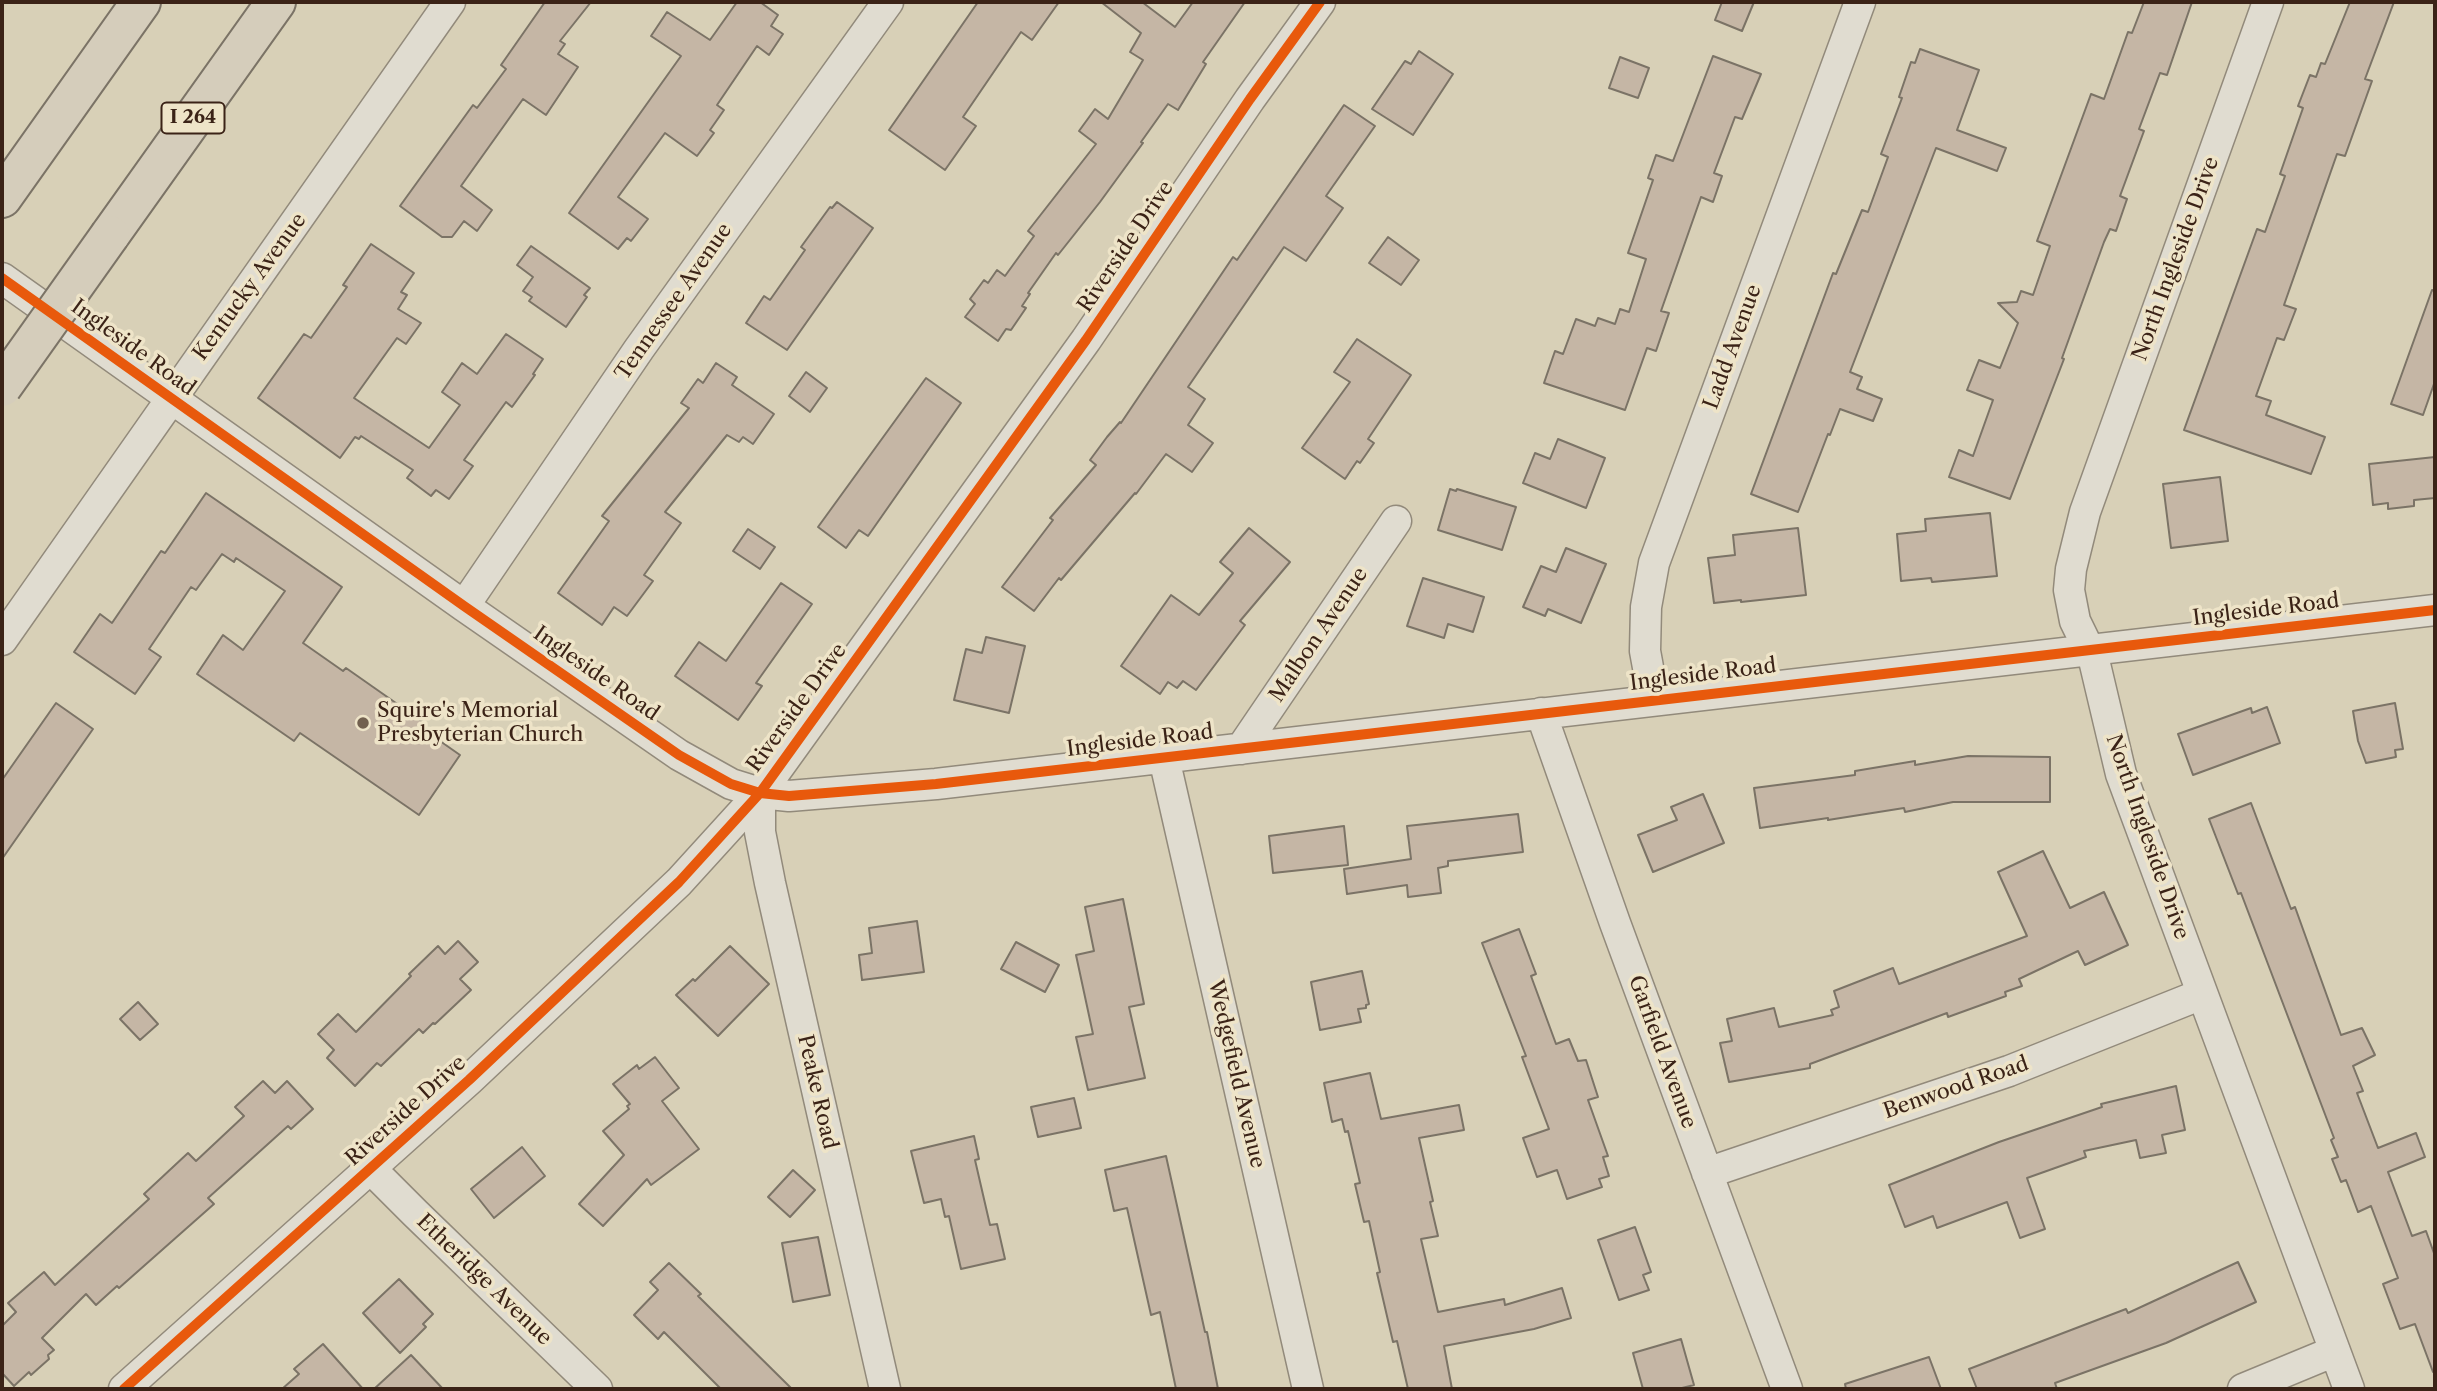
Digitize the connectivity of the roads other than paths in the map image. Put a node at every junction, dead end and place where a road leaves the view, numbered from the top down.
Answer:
1 (141, 2) edge
2 (276, 2) edge
3 (450, 2) edge
4 (888, 2) edge
5 (1321, 2) edge
6 (1860, 2) edge
7 (2268, 2) edge
8 (11, 185) edge
9 (2, 278) edge
10 (2, 387) edge
11 (170, 398) junction
12 (1396, 521) dead end
13 (464, 606) junction
14 (2435, 610) edge
15 (2, 640) edge
16 (2089, 649) junction
17 (1654, 700) junction
18 (1541, 713) junction
19 (1241, 749) junction
20 (1164, 758) junction
21 (760, 793) junction
22 (2202, 994) junction
23 (371, 1168) junction
24 (1707, 1173) junction
25 (2335, 1351) junction
26 (124, 1389) edge
27 (597, 1389) edge
28 (885, 1389) edge
29 (1308, 1389) edge
30 (1787, 1389) edge
31 (2243, 1389) edge
32 (2349, 1389) edge

1 - 8 highway
2 - 10 highway, I 264, bridge
3 - 11 street, Kentucky Avenue
4 - 13 street, Tennessee Avenue
5 - 21 street, Riverside Drive
6 - 17 street, Ladd Avenue
7 - 16 street, North Ingleside Drive
9 - 11 street, Ingleside Road
11 - 13 street, Ingleside Road
11 - 15 street, Kentucky Avenue
12 - 19 street, Malbon Avenue
13 - 21 street, Ingleside Road
14 - 16 street, Ingleside Road
16 - 17 street, Ingleside Road
16 - 22 street, North Ingleside Drive
17 - 18 street, Ingleside Road
18 - 19 street, Ingleside Road
18 - 24 street, Garfield Avenue
19 - 20 street, Ingleside Road
20 - 21 street, Ingleside Road
20 - 29 street, Wedgefield Avenue
21 - 23 street, Riverside Drive
21 - 28 street, Peake Road
22 - 24 street, Benwood Road
22 - 25 street, North Ingleside Drive
23 - 26 street, Riverside Drive
23 - 27 street, Etheridge Avenue
24 - 30 street, Garfield Avenue
25 - 31 street
25 - 32 street, North Ingleside Drive

